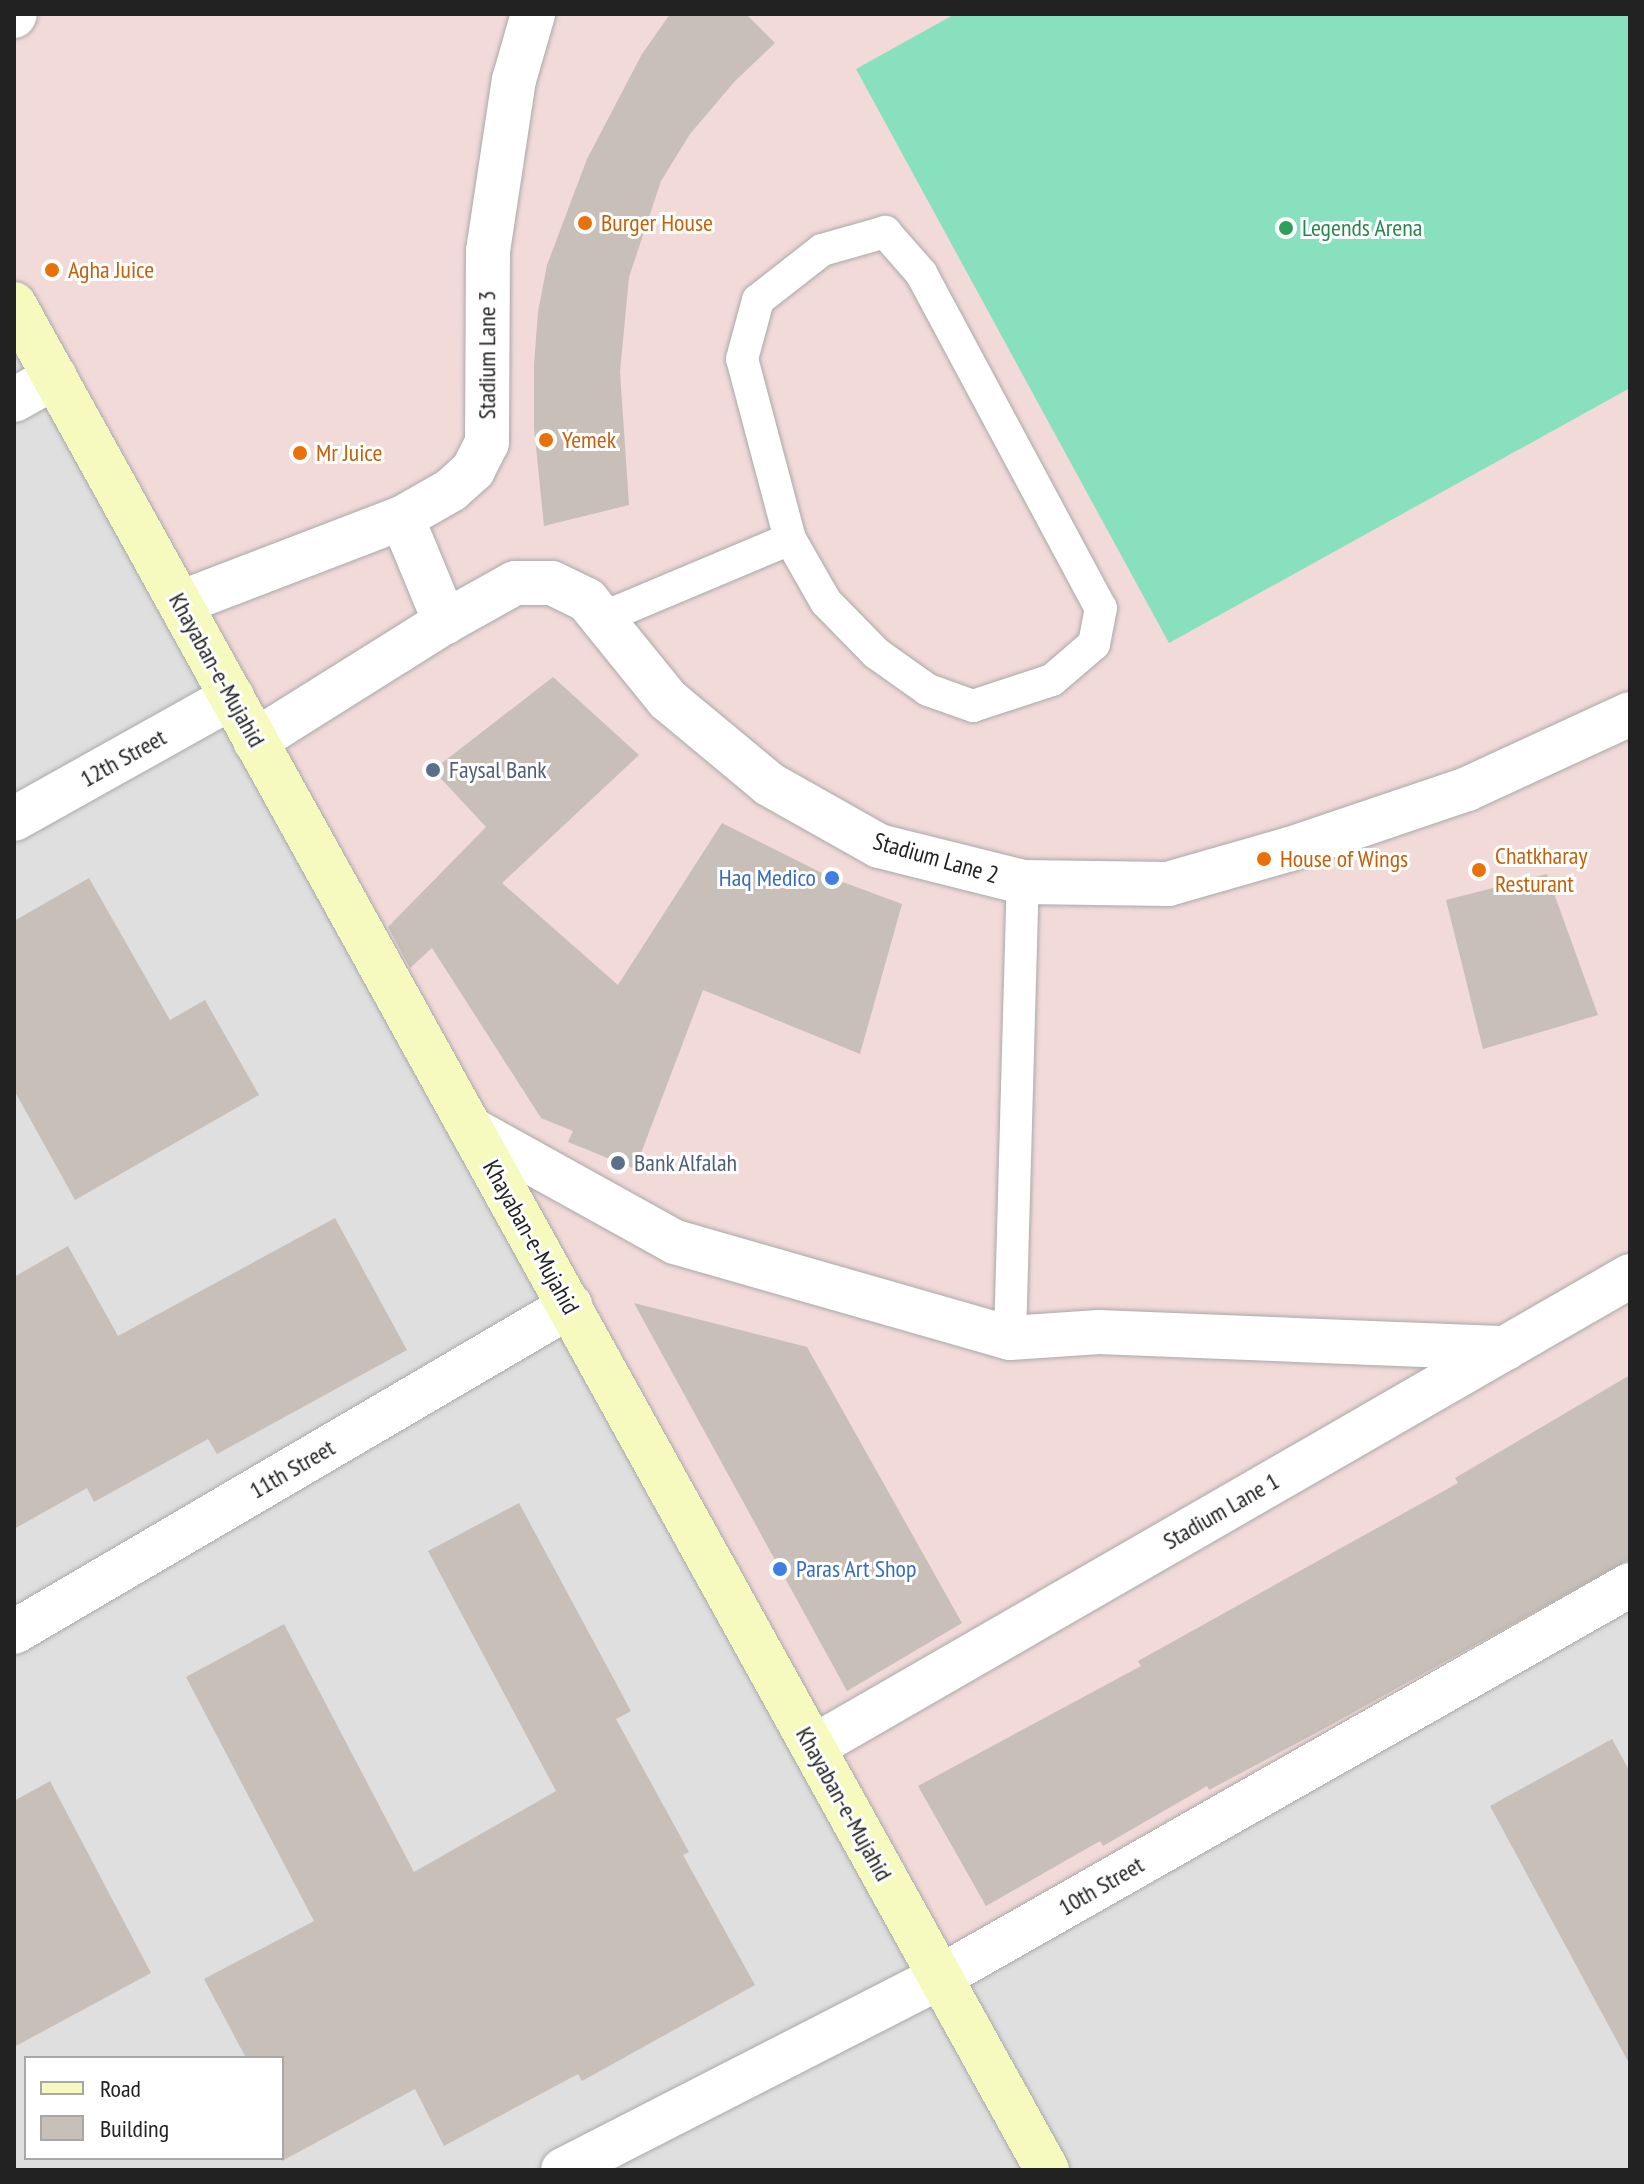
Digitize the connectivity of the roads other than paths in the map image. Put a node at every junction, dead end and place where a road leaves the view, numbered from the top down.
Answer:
1 (533, 14) edge
2 (14, 287) edge
3 (24, 321) edge
4 (55, 377) junction
5 (14, 400) edge
6 (402, 518) junction
7 (790, 539) junction
8 (180, 603) junction
9 (602, 618) junction
10 (445, 622) junction
11 (232, 697) junction
12 (1630, 714) edge
13 (255, 741) junction
14 (14, 819) edge
15 (1023, 882) junction
16 (471, 1129) junction
17 (1630, 1276) edge
18 (570, 1306) junction
19 (1010, 1338) junction
20 (1506, 1348) junction
21 (1630, 1585) edge
22 (14, 1632) edge
23 (813, 1747) junction
24 (940, 1977) junction
25 (563, 2170) edge
26 (1047, 2170) edge

1 - 6 street, Stadium Lane 3
2 - 3 street
3 - 4 main road, Khayaban-e-Mujahid
4 - 5 street
4 - 8 main road, Khayaban-e-Mujahid
6 - 8 street, Stadium Lane 3
6 - 10 street
7 - 7 lane
7 - 9 lane
8 - 11 main road, Khayaban-e-Mujahid
9 - 10 street, Stadium Lane 2
9 - 15 street, Stadium Lane 2
10 - 13 street, Stadium Lane 2
11 - 13 main road, Khayaban-e-Mujahid
11 - 14 street, 12th Street
12 - 15 street, Stadium Lane 2
13 - 16 main road, Khayaban-e-Mujahid
15 - 19 lane
16 - 18 main road, Khayaban-e-Mujahid
16 - 19 street
17 - 20 street, Stadium Lane 1
18 - 22 street, 11th Street
18 - 23 main road, Khayaban-e-Mujahid
19 - 20 street
20 - 23 street, Stadium Lane 1
21 - 24 street, 10th Street
23 - 24 main road, Khayaban-e-Mujahid
24 - 25 street, 10th Street
24 - 26 main road, Khayaban-e-Mujahid

